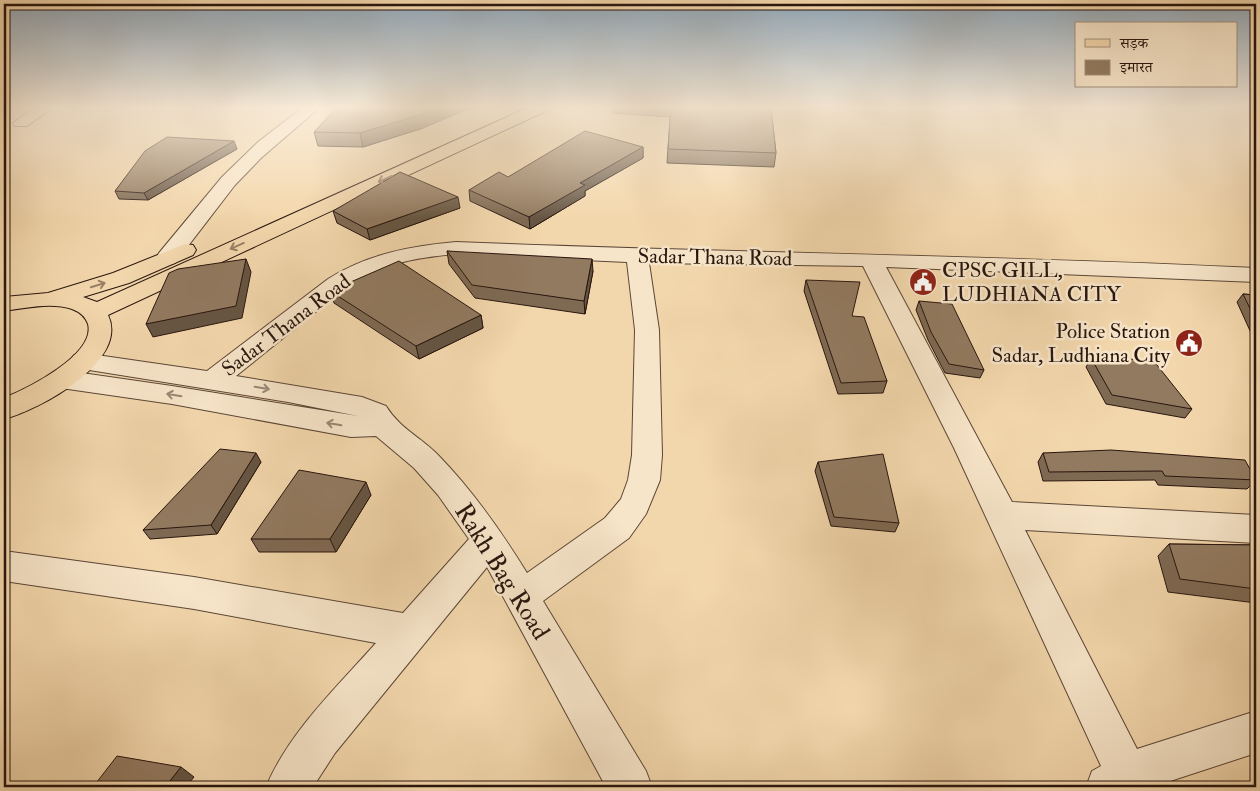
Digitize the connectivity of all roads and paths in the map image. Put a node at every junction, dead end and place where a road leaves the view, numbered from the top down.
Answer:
1 (266, 145) edge
2 (418, 145) edge
3 (460, 145) edge
4 (637, 256) junction
5 (167, 258) junction
6 (871, 260) junction
7 (1256, 275) edge
8 (51, 299) junction
9 (4, 304) edge
10 (95, 312) junction
11 (82, 361) junction
12 (61, 379) junction
13 (214, 380) junction
14 (8, 410) edge
15 (382, 425) junction
16 (1001, 515) junction
17 (1256, 529) edge
18 (489, 540) junction
19 (4, 566) edge
20 (521, 597) junction
21 (410, 632) junction
22 (1256, 732) edge
23 (1118, 780) edge
24 (288, 787) edge
25 (630, 787) edge

1 - 5 street
2 - 5 main road
3 -> 10 main road
4 - 6 street, Sadar Thana Road
4 - 13 street, Sadar Thana Road
4 - 20 street
8 -> 5 main road
6 - 7 street, Sadar Thana Road
6 - 16 street
8 - 9 main road
8 - 10 main road
10 - 11 main road
11 - 12 main road
11 - 13 street, Rakh Bag Road
12 - 14 main road
15 -> 12 street
13 -> 15 street, Rakh Bag Road
15 - 18 street, Rakh Bag Road
16 - 17 street
16 - 23 street
18 - 20 street, Rakh Bag Road
18 - 21 street
19 - 21 street
20 - 25 street, Rakh Bag Road
21 - 24 street
22 - 23 street

